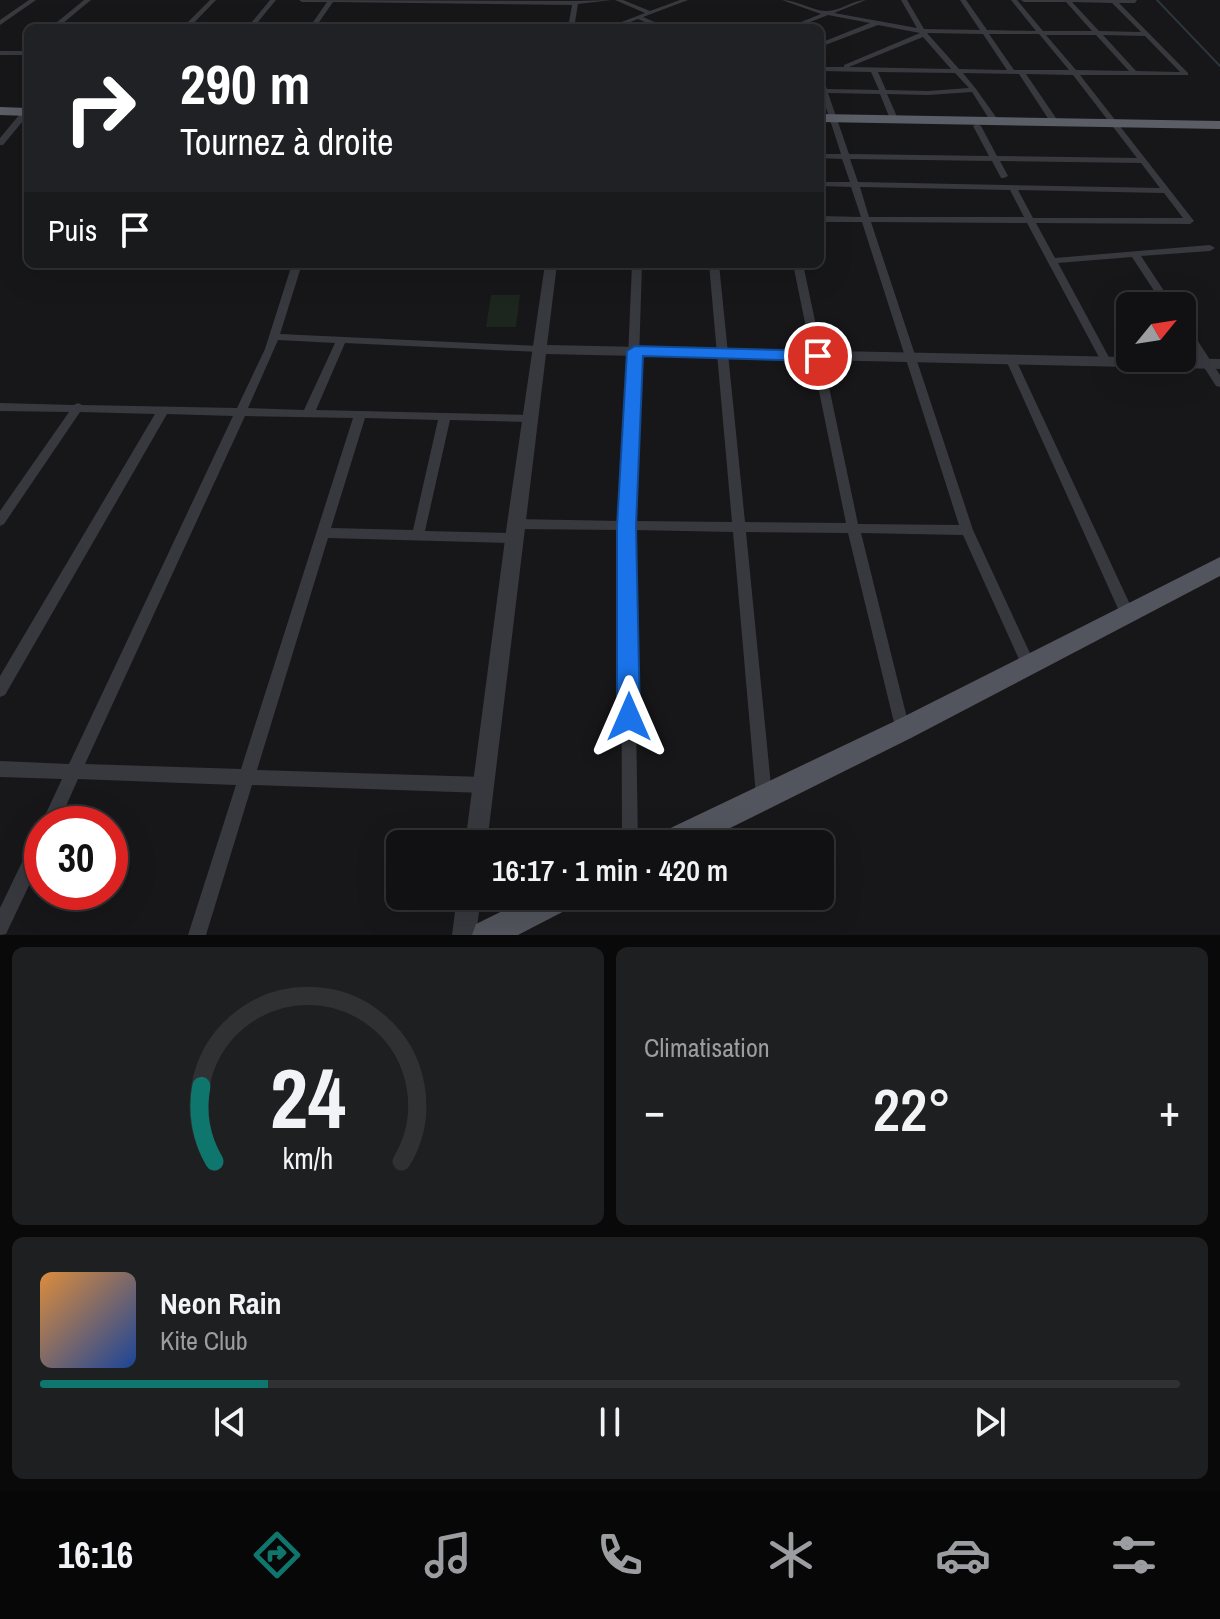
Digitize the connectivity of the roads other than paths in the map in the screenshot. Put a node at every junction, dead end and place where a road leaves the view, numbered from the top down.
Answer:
1 (33, 0) edge
2 (88, 0) edge
3 (213, 0) edge
4 (273, 0) edge
5 (302, 0) edge
6 (331, 0) edge
7 (609, 0) edge
8 (618, 0) edge
9 (685, 0) edge
10 (785, 0) edge
11 (847, 0) edge
12 (904, 0) edge
13 (963, 0) edge
14 (1014, 0) edge
15 (1024, 0) edge
16 (1068, 0) edge
17 (1113, 0) edge
18 (448, 1) edge
19 (860, 1) edge
20 (1135, 1) edge
21 (576, 2) edge
22 (648, 12) junction
23 (825, 13) junction
24 (637, 17) junction
25 (0, 23) edge
26 (876, 23) junction
27 (58, 24) edge
28 (189, 24) edge
29 (253, 24) edge
30 (315, 24) edge
31 (572, 24) edge
32 (619, 24) edge
33 (655, 24) edge
34 (799, 24) edge
35 (983, 32) junction
36 (1041, 32) junction
37 (924, 33) junction
38 (1099, 33) junction
39 (1148, 34) junction
40 (824, 43) edge
41 (24, 51) edge
42 (0, 53) edge
43 (824, 69) edge
44 (839, 69) junction
45 (874, 70) junction
46 (956, 70) junction
47 (1016, 71) junction
48 (1075, 73) junction
49 (1134, 73) junction
50 (974, 90) junction
51 (825, 91) joint
52 (883, 92) junction
53 (0, 109) edge
54 (24, 110) edge
55 (24, 115) edge
56 (894, 119) junction
57 (994, 120) junction
58 (828, 121) edge
59 (1054, 121) junction
60 (977, 126) junction
61 (1115, 126) junction
62 (1220, 128) edge
63 (0, 143) edge
64 (824, 156) edge
65 (846, 156) junction
66 (995, 158) junction
67 (1144, 161) junction
68 (1004, 176) dead end
69 (824, 184) edge
70 (855, 185) junction
71 (1012, 187) junction
72 (1167, 191) junction
73 (824, 219) edge
74 (866, 219) junction
75 (1032, 221) junction
76 (1210, 248) dead end
77 (1135, 254) junction
78 (1054, 261) junction
79 (296, 268) edge
80 (550, 268) edge
81 (637, 268) edge
82 (714, 268) edge
83 (799, 268) edge
84 (1160, 292) edge
85 (275, 337) junction
86 (341, 341) junction
87 (1196, 342) edge
88 (539, 349) junction
89 (635, 351) junction
90 (722, 352) junction
91 (818, 356) junction
92 (913, 357) junction
93 (1011, 360) junction
94 (1106, 361) junction
95 (1214, 364) edge
96 (1220, 383) edge
97 (0, 407) edge
98 (78, 407) junction
99 (164, 409) junction
100 (240, 413) junction
101 (308, 414) junction
102 (360, 415) junction
103 (445, 416) junction
104 (529, 418) junction
105 (0, 521) edge
106 (627, 526) junction
107 (737, 528) junction
108 (853, 528) junction
109 (967, 530) junction
110 (514, 531) junction
111 (322, 533) junction
112 (418, 535) junction
113 (1220, 566) edge
114 (1127, 613) junction
115 (1028, 664) junction
116 (0, 690) edge
117 (902, 730) junction
118 (0, 769) edge
119 (74, 772) junction
120 (245, 779) junction
121 (484, 785) junction
122 (764, 796) junction
123 (58, 806) edge
124 (478, 830) edge
125 (630, 830) edge
126 (696, 830) edge
127 (24, 877) edge
128 (467, 910) edge
129 (536, 910) edge
130 (0, 928) edge
131 (197, 935) edge
132 (464, 935) edge
133 (487, 935) edge

1 - 25 street
2 - 27 street
3 - 28 street
4 - 29 street
5 - 6 street
6 - 18 street
6 - 30 street
7 - 21 street
8 - 22 street
9 - 22 street
10 - 23 street
11 - 19 street
12 - 37 street
13 - 35 street
14 - 36 street
15 - 16 street
16 - 17 street
16 - 38 street
17 - 20 street
17 - 39 street
18 - 21 street
19 - 23 street
21 - 31 street
22 - 24 street
23 - 26 street
23 - 34 street
24 - 32 street
24 - 33 street
26 - 37 street
26 - 40 street
35 - 36 street
35 - 37 street
35 - 47 street
36 - 38 street
36 - 48 street
37 - 44 street
37 - 46 street
38 - 39 street
38 - 49 street
39 - 49 street
41 - 42 street
43 - 44 street
44 - 45 street
45 - 46 street
45 - 52 street
46 - 47 street
46 - 50 street
47 - 48 street
47 - 59 street
48 - 49 street
48 - 61 street
50 - 52 street
50 - 57 street
51 - 52 street
51 - 58 street
52 - 56 street
53 - 54 highway
55 - 63 street
56 - 57 highway
56 - 58 highway
57 - 59 highway
58 - 60 highway
58 - 65 street
59 - 61 highway
60 - 61 highway
60 - 66 street
61 - 62 highway
61 - 67 street
64 - 65 street
65 - 66 street
65 - 70 street
66 - 67 street
66 - 68 street
67 - 72 street
69 - 70 street
70 - 71 street
70 - 74 street
71 - 72 street
71 - 75 street
72 - 75 street
73 - 74 street
74 - 75 street
74 - 92 street
75 - 78 street
76 - 77 street
77 - 78 street
77 - 84 street
78 - 94 street
79 - 85 street
80 - 88 street
81 - 89 street
82 - 90 street
83 - 91 street
85 - 86 street
85 - 100 street
86 - 88 street
86 - 101 street
87 - 95 street
88 - 89 street
88 - 104 street
89 - 90 street
89 - 106 street
90 - 91 street
90 - 107 street
91 - 92 street
91 - 108 street
92 - 93 street
92 - 109 street
93 - 94 street
93 - 114 street
94 - 95 street
95 - 96 street
97 - 98 street
98 - 99 street
98 - 105 street
99 - 100 street
99 - 116 street
100 - 101 street
100 - 119 street
101 - 102 street
102 - 103 street
102 - 111 street
103 - 104 street
103 - 112 street
104 - 110 street
106 - 107 street
106 - 110 street
106 - 125 street
107 - 108 street
107 - 122 street
108 - 109 street
108 - 117 street
109 - 115 street
110 - 112 street
110 - 121 street
111 - 112 street
111 - 120 street
113 - 114 main road
114 - 115 main road
115 - 117 main road
117 - 122 main road
118 - 119 street
119 - 120 street
119 - 123 street
120 - 121 street
120 - 131 street
121 - 124 street
122 - 126 main road
127 - 130 street
128 - 132 street
129 - 133 main road

